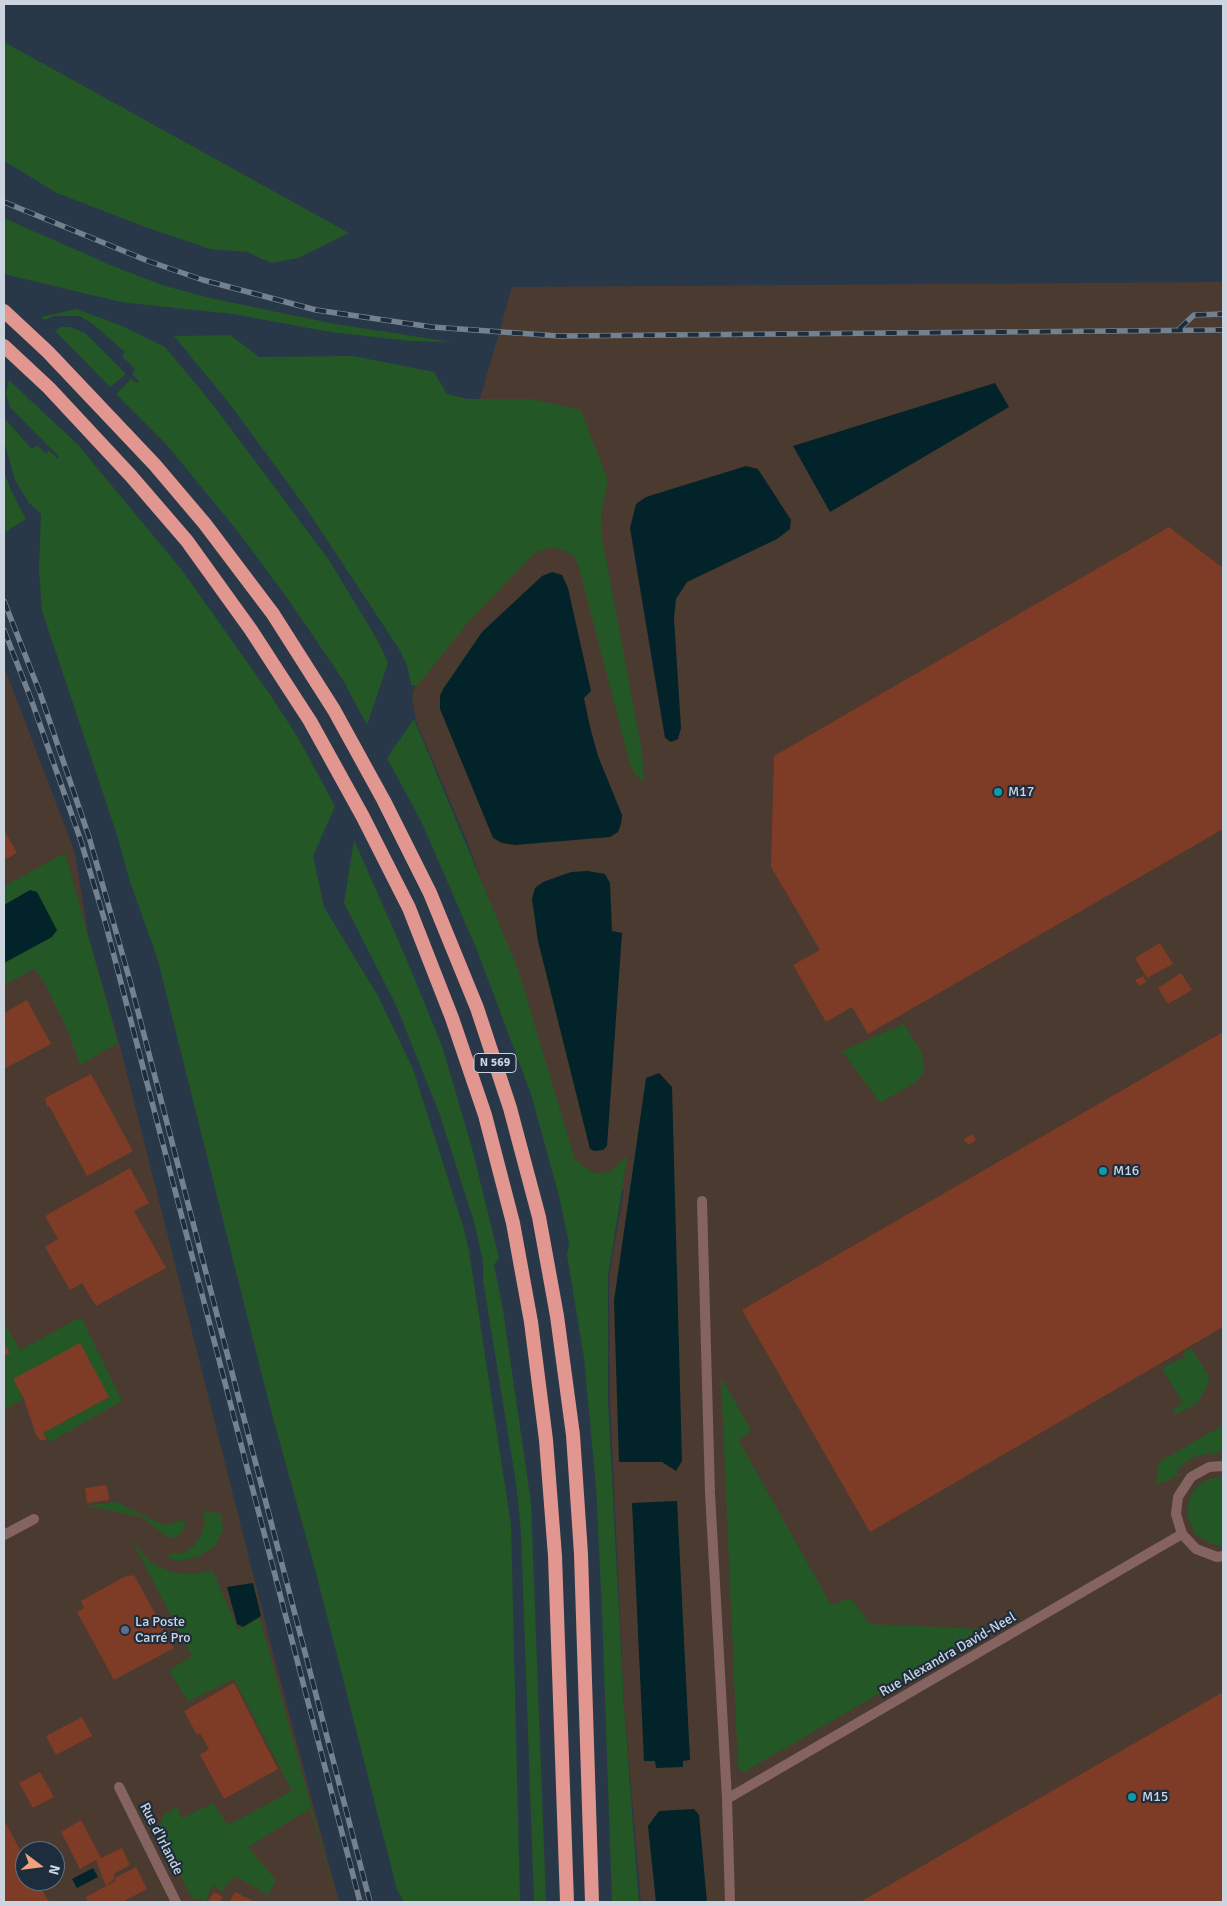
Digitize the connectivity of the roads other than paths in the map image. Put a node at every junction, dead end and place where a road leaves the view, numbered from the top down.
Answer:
1 (4, 311) edge
2 (4, 346) edge
3 (702, 1201) dead end
4 (1223, 1466) edge
5 (34, 1519) dead end
6 (1182, 1534) junction
7 (4, 1535) edge
8 (1223, 1556) edge
9 (119, 1787) dead end
10 (727, 1799) junction
11 (176, 1902) edge
12 (567, 1902) edge
13 (592, 1902) edge
14 (730, 1902) edge

1 - 13 highway, N 569
2 - 12 highway, N 569
3 - 10 street
4 - 6 street
5 - 7 street
6 - 8 street
6 - 10 street, Rue Alexandra David-Neel
9 - 11 street, Rue d'Irlande
10 - 14 street

